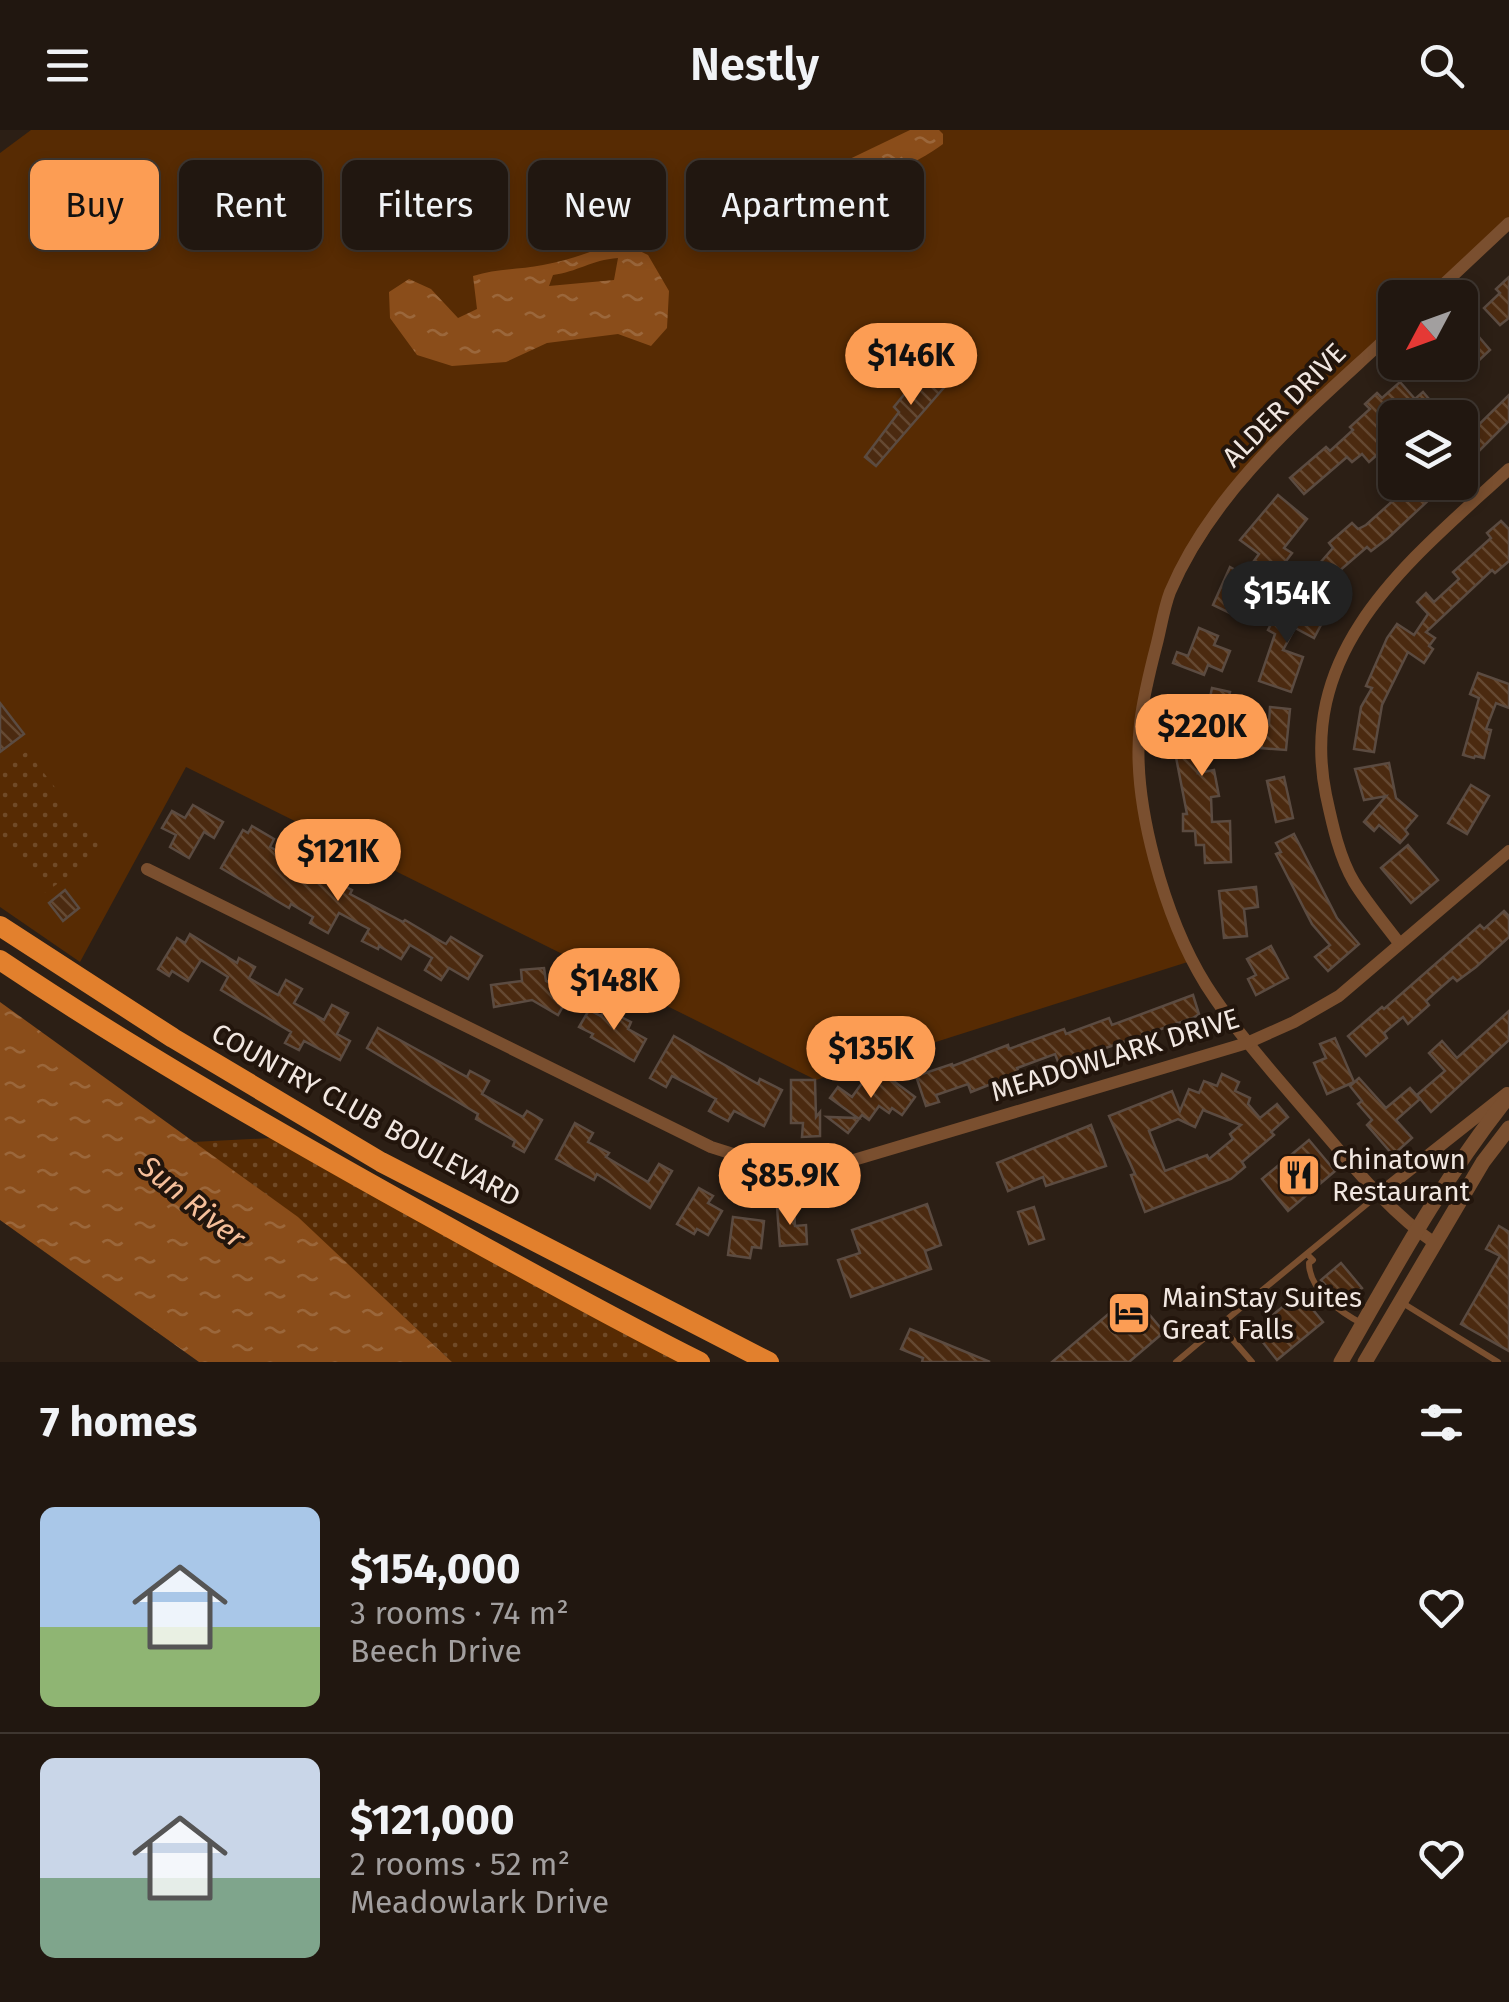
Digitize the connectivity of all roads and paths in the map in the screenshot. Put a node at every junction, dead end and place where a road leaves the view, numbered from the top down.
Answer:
1 (1509, 223) edge
2 (1449, 280) edge
3 (1378, 346) edge
4 (1509, 469) edge
5 (1509, 850) edge
6 (147, 868) dead end
7 (0, 926) edge
8 (1399, 943) junction
9 (0, 960) edge
10 (1248, 1043) junction
11 (1509, 1094) edge
12 (1509, 1128) edge
13 (1378, 1196) junction
14 (1416, 1230) junction
15 (1436, 1244) junction
16 (1307, 1254) junction
17 (1400, 1301) junction
18 (1362, 1324) junction
19 (1220, 1325) junction
20 (700, 1362) edge
21 (769, 1362) edge
22 (1176, 1362) edge
23 (1252, 1362) edge
24 (1340, 1362) edge
25 (1365, 1362) edge
26 (1498, 1362) edge

1 - 2 street
3 - 10 street, ALDER DRIVE
4 - 8 street
5 - 8 street, MEADOWLARK DRIVE
6 - 10 street, MEADOWLARK DRIVE
7 - 21 highway, COUNTRY CLUB BOULEVARD
8 - 10 street, MEADOWLARK DRIVE
9 - 20 highway, COUNTRY CLUB BOULEVARD
10 - 13 street, ALDER DRIVE
11 - 13 street
11 - 14 street
12 - 15 street
13 - 14 street, ALDER DRIVE
13 - 16 lane
14 - 15 street, ALDER DRIVE
14 - 18 street
15 - 17 street
16 - 18 lane
16 - 19 lane
17 - 25 street
17 - 26 lane
18 - 24 street
19 - 22 lane
19 - 23 lane

